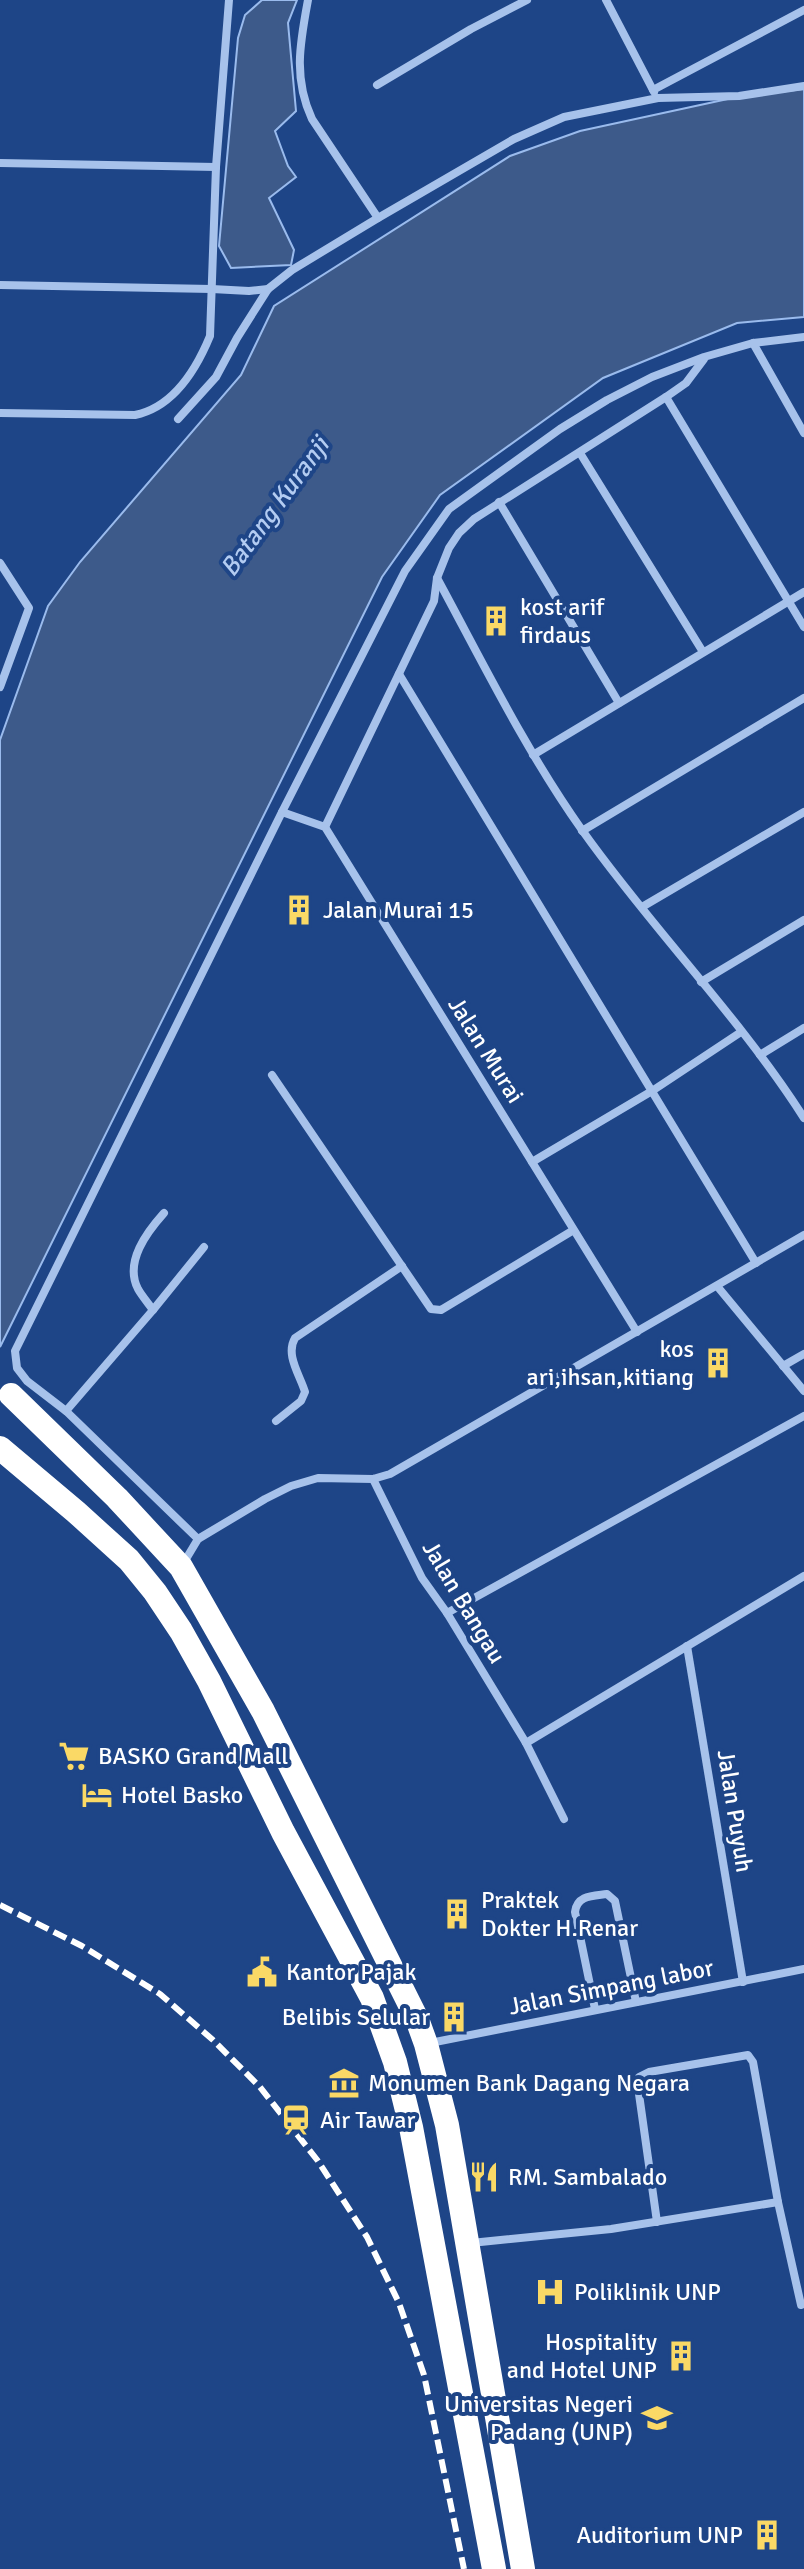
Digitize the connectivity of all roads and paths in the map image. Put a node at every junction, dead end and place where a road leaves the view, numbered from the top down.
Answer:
1 (229, 0) edge
2 (308, 0) edge
3 (527, 0) edge
4 (606, 0) edge
5 (804, 10) edge
6 (377, 85) dead end
7 (804, 86) edge
8 (656, 94) junction
9 (0, 163) edge
10 (216, 167) junction
11 (378, 218) junction
12 (0, 285) edge
13 (212, 289) junction
14 (268, 289) junction
15 (804, 337) edge
16 (753, 343) junction
17 (704, 357) junction
18 (666, 397) junction
19 (0, 413) edge
20 (178, 419) dead end
21 (804, 433) edge
22 (580, 453) junction
23 (499, 502) junction
24 (1, 570) edge
25 (437, 578) junction
26 (804, 592) edge
27 (788, 601) junction
28 (804, 627) edge
29 (703, 652) junction
30 (399, 674) junction
31 (0, 687) edge
32 (804, 698) edge
33 (619, 703) junction
34 (533, 755) junction
35 (282, 812) junction
36 (804, 812) edge
37 (325, 827) junction
38 (582, 831) junction
39 (642, 907) junction
40 (804, 920) edge
41 (701, 982) junction
42 (804, 1028) edge
43 (741, 1032) junction
44 (760, 1055) junction
45 (272, 1075) dead end
46 (652, 1091) junction
47 (803, 1115) edge
48 (532, 1162) junction
49 (164, 1213) dead end
50 (572, 1231) junction
51 (804, 1235) edge
52 (204, 1247) dead end
53 (756, 1263) junction
54 (402, 1266) junction
55 (717, 1286) junction
56 (153, 1310) junction
57 (637, 1332) junction
58 (804, 1354) edge
59 (783, 1366) junction
60 (804, 1391) edge
61 (11, 1395) dead end
62 (66, 1411) junction
63 (804, 1416) edge
64 (276, 1421) dead end
65 (0, 1448) edge
66 (373, 1479) junction
67 (198, 1539) junction
68 (181, 1567) junction
69 (804, 1576) edge
70 (447, 1613) junction
71 (687, 1646) junction
72 (526, 1743) junction
73 (564, 1819) dead end
74 (804, 1969) edge
75 (743, 1982) junction
76 (636, 2002) junction
77 (595, 2009) junction
78 (426, 2044) junction
79 (778, 2202) junction
80 (657, 2222) junction
81 (466, 2244) junction
82 (801, 2305) dead end
83 (494, 2569) edge
84 (523, 2569) edge

1 - 10 street
2 - 11 street
3 - 6 street
4 - 8 street
5 - 8 street
7 - 8 street
8 - 11 street
9 - 10 street
10 - 13 street
11 - 14 street
12 - 13 street
13 - 14 street
13 - 19 street
14 - 20 street
15 - 16 street
16 - 17 street
16 - 21 street
17 - 18 street
17 - 35 street
18 - 22 street
18 - 27 street
22 - 23 street
22 - 29 street
23 - 25 street
23 - 33 street
24 - 31 street
25 - 30 street
25 - 34 street
26 - 27 street
27 - 28 street
27 - 29 street
29 - 33 street
30 - 37 street
30 - 46 street
32 - 38 street
33 - 34 street
34 - 38 street
35 - 37 street
35 - 62 street
36 - 39 street
37 - 48 street, Jalan Murai
38 - 39 street
39 - 41 street
40 - 41 street
41 - 43 street
42 - 44 street
43 - 44 street
43 - 46 street
44 - 47 street
45 - 54 street
46 - 48 street
46 - 53 street
48 - 50 street, Jalan Murai
49 - 56 street
50 - 54 street
50 - 57 street, Jalan Murai
51 - 53 street
52 - 56 street
53 - 55 street
54 - 64 street
55 - 57 street
55 - 59 street
56 - 62 street
57 - 66 street
58 - 59 street
59 - 60 street
61 - 68 highway
62 - 67 street
63 - 70 street
65 - 83 highway
66 - 67 street
66 - 70 street, Jalan Bangau
67 - 68 street
68 - 78 highway
69 - 71 street
70 - 72 street, Jalan Bangau
71 - 72 street
71 - 75 street, Jalan Puyuh
72 - 73 street, Jalan Bangau
74 - 75 street, Jalan Simpang labor
75 - 76 street, Jalan Simpang labor
76 - 77 street, Jalan Simpang labor
76 - 77 street
77 - 78 street, Jalan Simpang labor
78 - 81 highway
79 - 80 street
79 - 80 street
79 - 82 street
80 - 81 street
81 - 84 highway

